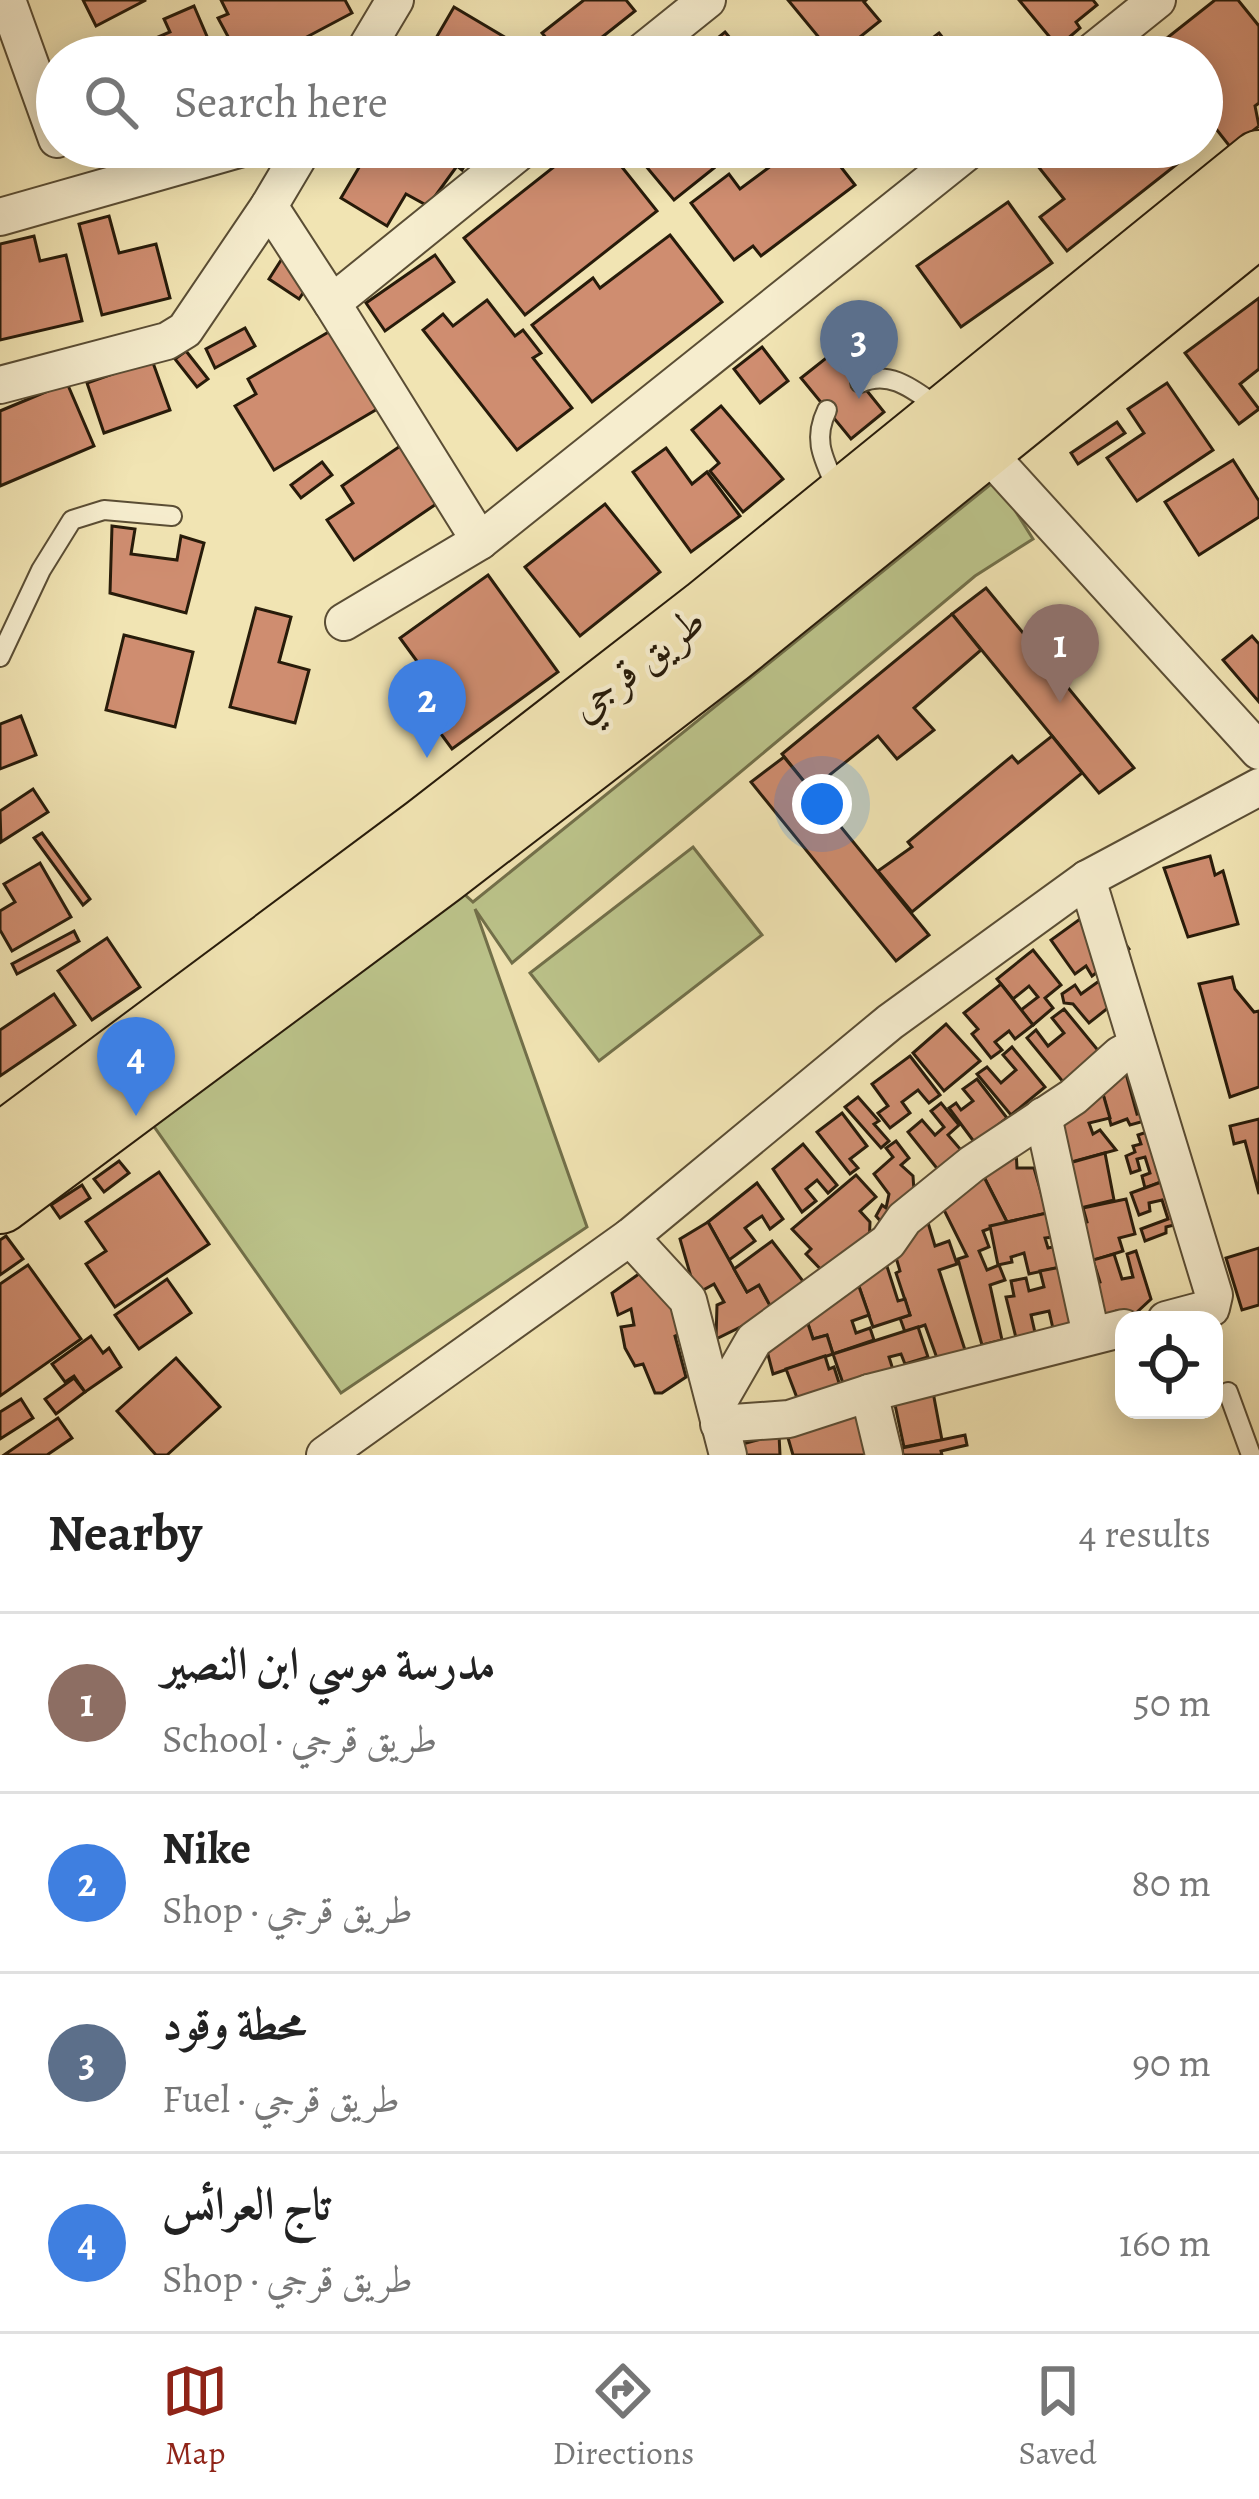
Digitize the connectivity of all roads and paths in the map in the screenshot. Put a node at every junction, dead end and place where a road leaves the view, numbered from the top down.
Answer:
1 (7, 0) edge
2 (356, 0) edge
3 (395, 0) edge
4 (707, 0) edge
5 (1157, 0) edge
6 (365, 36) edge
7 (375, 36) edge
8 (662, 36) edge
9 (1112, 36) edge
10 (13, 55) edge
11 (36, 100) edge
12 (1259, 161) edge
13 (70, 168) edge
14 (173, 168) edge
15 (292, 168) edge
16 (499, 168) edge
17 (948, 168) edge
18 (82, 194) junction
19 (269, 206) junction
20 (0, 217) edge
21 (1259, 225) edge
22 (332, 303) junction
23 (860, 382) dead end
24 (0, 385) edge
25 (827, 410) dead end
26 (965, 430) junction
27 (841, 500) junction
28 (172, 516) dead end
29 (480, 541) junction
30 (344, 622) dead end
31 (0, 657) edge
32 (1259, 751) edge
33 (1259, 787) edge
34 (1087, 879) junction
35 (1137, 1046) junction
36 (1043, 1117) junction
37 (0, 1145) edge
38 (0, 1203) edge
39 (630, 1237) junction
40 (1200, 1311) edge
41 (1108, 1332) edge
42 (1228, 1392) dead end
43 (869, 1394) junction
44 (721, 1428) edge
45 (325, 1455) edge
46 (884, 1455) edge
47 (1251, 1455) edge

1 - 10 street
2 - 6 street
3 - 7 street
4 - 8 street
5 - 9 street
10 - 11 street
12 - 26 highway, طريق قرجي
13 - 18 street
14 - 18 street
15 - 19 street
16 - 22 street
17 - 29 street
18 - 20 street
19 - 22 street
19 - 24 street
21 - 26 highway, طريق قرجي
22 - 29 street
23 - 26 lane
25 - 27 lane
26 - 27 highway, طريق قرجي
26 - 32 street
26 - 38 highway, طريق قرجي
27 - 37 highway, طريق قرجي
28 - 31 lane
29 - 30 street
33 - 34 street
34 - 35 street
34 - 39 street
35 - 36 street
35 - 40 street
36 - 41 street
36 - 44 street
39 - 44 street
39 - 45 street
41 - 43 street
42 - 47 lane
43 - 44 street
43 - 46 street

